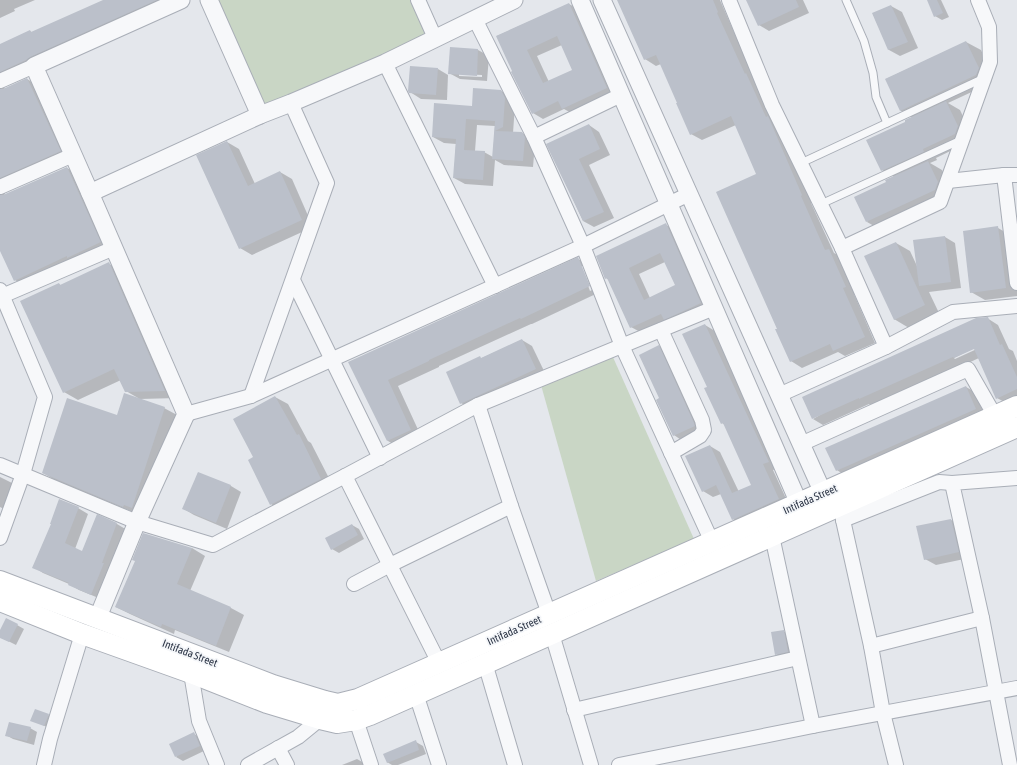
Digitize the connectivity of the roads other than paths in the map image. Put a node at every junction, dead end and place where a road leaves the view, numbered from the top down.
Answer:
1 (181, 0) edge
2 (210, 0) edge
3 (418, 0) edge
4 (514, 0) edge
5 (580, 0) edge
6 (602, 0) edge
7 (729, 0) edge
8 (846, 0) edge
9 (978, 0) edge
10 (475, 19) junction
11 (435, 38) junction
12 (384, 63) junction
13 (34, 66) junction
14 (984, 78) junction
15 (0, 81) edge
16 (621, 95) junction
17 (291, 103) junction
18 (260, 115) junction
19 (887, 123) junction
20 (534, 137) junction
21 (962, 140) junction
22 (74, 155) junction
23 (801, 163) junction
24 (1010, 175) edge
25 (948, 181) junction
26 (0, 187) edge
27 (90, 192) junction
28 (690, 194) junction
29 (821, 204) junction
30 (669, 205) junction
31 (583, 246) junction
32 (114, 248) junction
33 (842, 248) junction
34 (293, 280) junction
35 (1017, 283) edge
36 (495, 286) junction
37 (1, 293) edge
38 (1017, 306) edge
39 (714, 308) junction
40 (661, 330) junction
41 (622, 346) junction
42 (886, 347) junction
43 (332, 359) junction
44 (780, 395) junction
45 (251, 396) junction
46 (478, 405) junction
47 (1017, 406) edge
48 (186, 414) junction
49 (995, 416) junction
50 (1017, 427) edge
51 (801, 444) junction
52 (671, 453) junction
53 (380, 458) junction
54 (0, 465) edge
55 (23, 474) junction
56 (345, 476) junction
57 (1017, 478) edge
58 (952, 483) junction
59 (511, 506) junction
60 (835, 507) junction
61 (803, 512) junction
62 (137, 522) junction
63 (772, 536) junction
64 (0, 538) edge
65 (712, 542) junction
66 (390, 565) junction
67 (0, 581) edge
68 (354, 584) dead end
69 (0, 601) edge
70 (549, 614) junction
71 (98, 617) junction
72 (982, 618) junction
73 (82, 634) junction
74 (552, 634) junction
75 (871, 646) junction
76 (798, 658) junction
77 (439, 663) junction
78 (485, 663) junction
79 (191, 673) junction
80 (1017, 688) edge
81 (996, 692) junction
82 (416, 694) junction
83 (322, 710) junction
84 (363, 710) junction
85 (574, 710) junction
86 (883, 713) junction
87 (813, 726) junction
88 (278, 748) junction
89 (44, 765) edge
90 (217, 765) edge
91 (248, 765) edge
92 (287, 765) edge
93 (371, 765) edge
94 (439, 765) edge
95 (515, 765) edge
96 (591, 765) edge
97 (620, 765) edge
98 (896, 765) edge
99 (1010, 765) edge

1 - 13 street
2 - 18 street
3 - 11 street
4 - 10 street
5 - 16 street
6 - 28 street
7 - 23 street
8 - 19 lane
9 - 14 street
10 - 11 street
10 - 20 street
11 - 12 street
12 - 17 street
12 - 36 street
13 - 15 street
13 - 22 street
14 - 19 lane
14 - 21 street
16 - 20 street
16 - 30 street
17 - 18 street
17 - 34 street
18 - 27 street
19 - 23 lane
20 - 31 street
21 - 25 street
21 - 29 lane
22 - 26 street
22 - 27 street
23 - 29 street
24 - 25 street
24 - 35 street
25 - 33 street
27 - 32 street
28 - 30 street
28 - 44 street
29 - 33 street
30 - 31 street
30 - 39 street
31 - 36 street
31 - 41 street
32 - 37 street
32 - 48 street
33 - 42 street
34 - 43 street
34 - 45 street
36 - 43 street
37 - 55 street
38 - 42 street
39 - 40 street
39 - 61 street
40 - 41 street
40 - 52 street
41 - 46 street
41 - 52 street
42 - 44 street
43 - 45 street
43 - 53 street
44 - 51 street
45 - 48 street
46 - 53 street
46 - 59 street
47 - 49 main road, Intifada Street
48 - 62 street
49 - 51 street
49 - 60 main road, Intifada Street
50 - 60 main road, Intifada Street
51 - 60 street
52 - 65 street
53 - 56 street
54 - 55 street
55 - 62 street
55 - 64 street
56 - 62 street
56 - 66 street
57 - 58 street
58 - 60 street
58 - 72 street
59 - 66 street
59 - 70 street
60 - 61 main road, Intifada Street
60 - 75 street
61 - 63 main road, Intifada Street
61 - 65 main road, Intifada Street
62 - 71 street
63 - 74 main road, Intifada Street
63 - 76 street
65 - 70 main road, Intifada Street
66 - 68 street
66 - 77 street
67 - 71 main road, Intifada Street
69 - 73 main road, Intifada Street
70 - 77 main road, Intifada Street
71 - 83 main road, Intifada Street
72 - 75 street
72 - 81 street
73 - 79 main road, Intifada Street
73 - 89 street
74 - 78 main road, Intifada Street
74 - 85 street
75 - 86 street
76 - 85 street
76 - 87 street
77 - 84 main road, Intifada Street
78 - 82 main road, Intifada Street
78 - 95 street
79 - 83 main road, Intifada Street
79 - 90 street
80 - 81 street
81 - 86 street
81 - 99 street
82 - 84 main road, Intifada Street
82 - 94 street
83 - 84 main road, Intifada Street
83 - 88 street
84 - 93 street
85 - 96 street
86 - 87 street
86 - 98 street
87 - 97 street
88 - 91 street
88 - 92 street

